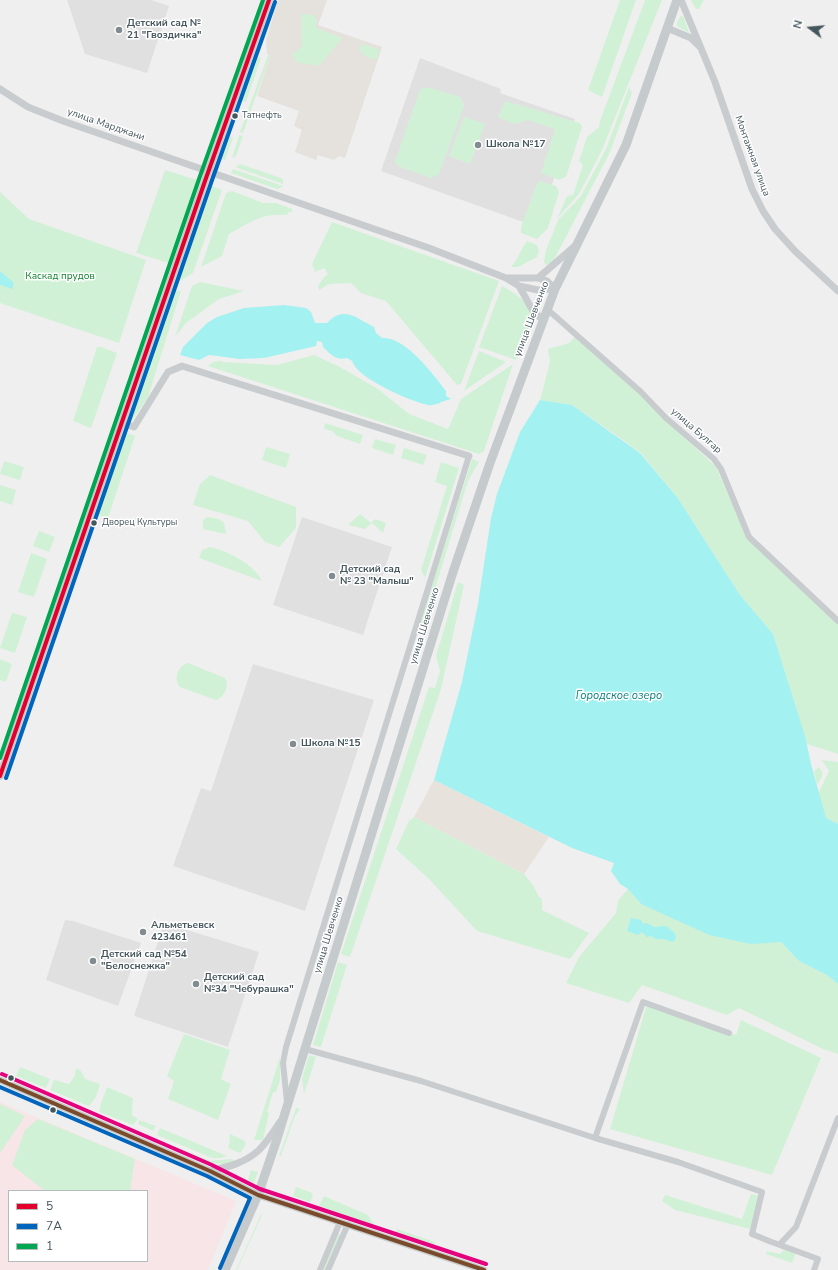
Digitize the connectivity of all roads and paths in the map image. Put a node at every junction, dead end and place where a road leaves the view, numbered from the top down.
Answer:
1 (269, 0) edge
2 (677, 0) edge
3 (681, 0) edge
4 (668, 28) junction
5 (702, 49) junction
6 (0, 89) edge
7 (209, 172) junction
8 (578, 243) junction
9 (506, 278) junction
10 (538, 278) junction
11 (519, 286) junction
12 (555, 289) junction
13 (838, 292) edge
14 (547, 309) junction
15 (543, 320) junction
16 (122, 423) junction
17 (468, 456) joint
18 (838, 621) edge
19 (0, 776) edge
20 (728, 1033) dead end
21 (305, 1049) junction
22 (0, 1080) edge
23 (288, 1103) junction
24 (838, 1118) edge
25 (282, 1119) junction
26 (595, 1138) junction
27 (210, 1171) junction
28 (258, 1195) junction
29 (340, 1222) junction
30 (348, 1224) junction
31 (780, 1244) junction
32 (225, 1270) edge
33 (320, 1270) edge
34 (328, 1270) edge
35 (484, 1270) edge
36 (814, 1270) edge

1 - 7 main road
2 - 4 main road, улица Шевченко
3 - 5 street, Монтажная улица
4 - 5 street, Монтажная улица
4 - 8 main road, улица Шевченко
5 - 13 street, Монтажная улица
6 - 7 street, улица Марджани
7 - 9 street, улица Марджани
7 - 16 main road
8 - 10 street
8 - 12 main road, улица Шевченко
9 - 10 street
9 - 11 street
10 - 12 street
11 - 12 street
11 - 15 street
12 - 14 main road, улица Шевченко
14 - 15 main road, улица Шевченко
14 - 18 street, улица Булгар
15 - 21 main road, улица Шевченко
16 - 17 street
16 - 19 main road
17 - 23 street
20 - 26 street
21 - 23 main road, улица Шевченко
21 - 26 street
22 - 27 street
23 - 25 main road, улица Шевченко
24 - 31 street
25 - 27 street
25 - 28 main road, улица Шевченко
26 - 31 street
27 - 28 street
28 - 29 street
28 - 32 main road, улица Шевченко
29 - 30 street
29 - 33 street
30 - 34 street
30 - 35 street
31 - 36 street

